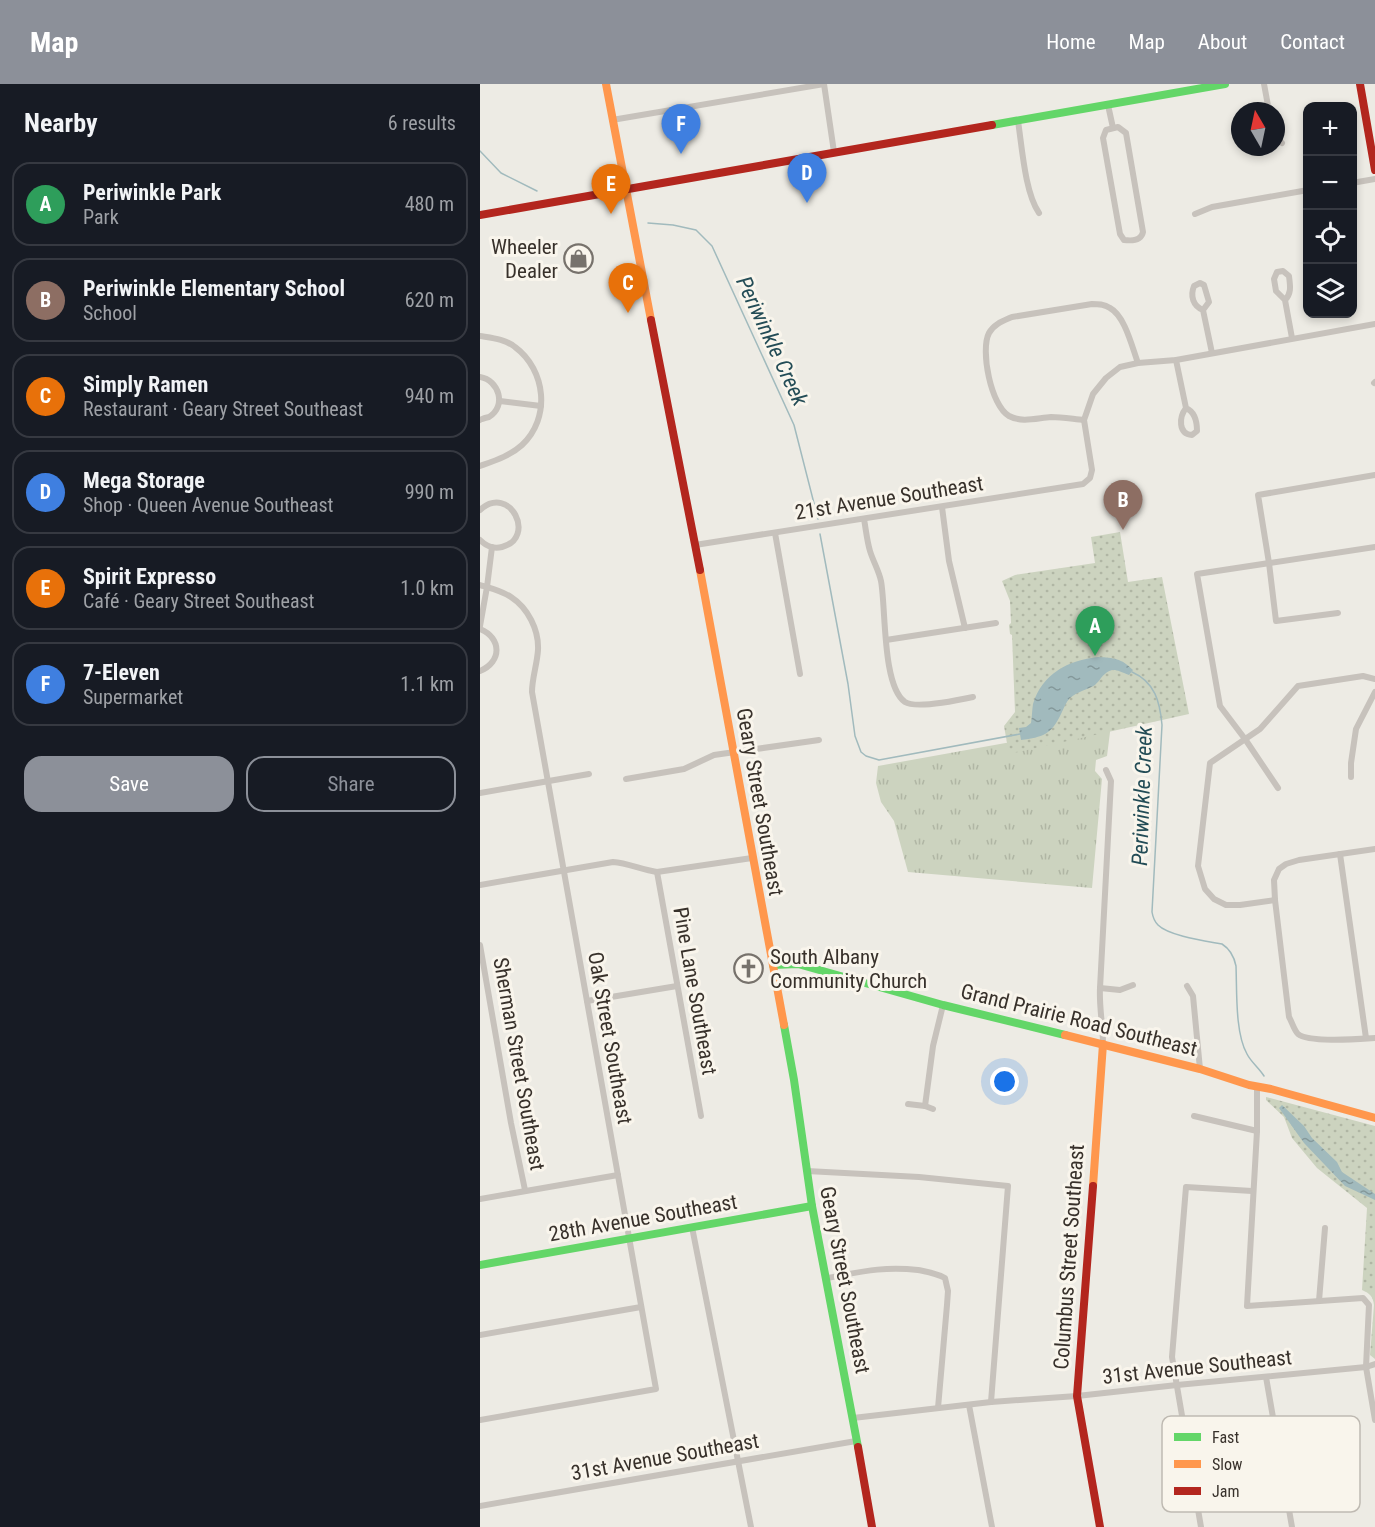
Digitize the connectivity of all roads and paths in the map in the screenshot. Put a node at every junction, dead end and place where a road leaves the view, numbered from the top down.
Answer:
1 (606, 84) edge
2 (824, 84) edge
3 (1225, 84) edge
4 (1264, 84) edge
5 (1360, 84) edge
6 (1267, 102) edge
7 (1108, 105) junction
8 (612, 120) junction
9 (1018, 121) junction
10 (1113, 128) junction
11 (834, 152) junction
12 (1375, 165) edge
13 (1375, 170) edge
14 (1375, 179) edge
15 (1357, 182) edge
16 (625, 190) junction
17 (1303, 191) edge
18 (1039, 213) dead end
19 (1195, 214) dead end
20 (480, 215) edge
21 (1115, 299) dead end
22 (1285, 300) dead end
23 (1111, 308) junction
24 (1203, 310) dead end
25 (1375, 324) edge
26 (480, 336) edge
27 (1292, 338) junction
28 (1212, 352) junction
29 (1176, 360) junction
30 (1138, 363) junction
31 (480, 377) edge
32 (500, 401) junction
33 (541, 406) junction
34 (1186, 408) dead end
35 (1009, 416) junction
36 (480, 420) edge
37 (1084, 420) junction
38 (1005, 423) dead end
39 (480, 466) edge
40 (1375, 476) edge
41 (942, 507) junction
42 (480, 510) edge
43 (864, 519) junction
44 (775, 533) junction
45 (480, 540) edge
46 (695, 545) junction
47 (492, 547) junction
48 (1375, 547) edge
49 (1269, 563) junction
50 (480, 585) edge
51 (488, 587) junction
52 (1338, 613) dead end
53 (996, 622) dead end
54 (965, 627) junction
55 (480, 628) edge
56 (886, 640) junction
57 (480, 671) edge
58 (800, 674) dead end
59 (1375, 678) edge
60 (1375, 692) edge
61 (974, 698) dead end
62 (1245, 739) junction
63 (819, 740) dead end
64 (732, 752) junction
65 (1106, 770) dead end
66 (589, 774) dead end
67 (1351, 777) dead end
68 (626, 779) dead end
69 (548, 781) junction
70 (1278, 788) dead end
71 (480, 793) edge
72 (1375, 849) edge
73 (1340, 854) junction
74 (752, 858) junction
75 (564, 870) junction
76 (657, 872) junction
77 (480, 885) edge
78 (1275, 900) junction
79 (480, 945) edge
80 (772, 965) junction
81 (1133, 985) dead end
82 (677, 986) junction
83 (1187, 986) dead end
84 (1100, 988) junction
85 (587, 1001) junction
86 (943, 1005) junction
87 (1366, 1038) junction
88 (1375, 1038) edge
89 (1103, 1044) junction
90 (1200, 1069) junction
91 (1257, 1086) junction
92 (908, 1104) dead end
93 (925, 1106) junction
94 (933, 1109) dead end
95 (701, 1116) dead end
96 (1194, 1116) dead end
97 (1375, 1118) edge
98 (1257, 1131) junction
99 (807, 1171) junction
100 (618, 1175) junction
101 (525, 1190) junction
102 (1252, 1191) junction
103 (480, 1198) edge
104 (812, 1206) junction
105 (692, 1227) junction
106 (1326, 1228) dead end
107 (629, 1239) junction
108 (480, 1265) edge
109 (827, 1278) junction
110 (1319, 1300) junction
111 (641, 1307) junction
112 (480, 1335) edge
113 (1375, 1364) edge
114 (1366, 1367) junction
115 (1266, 1377) junction
116 (1177, 1384) junction
117 (1077, 1396) junction
118 (991, 1402) junction
119 (969, 1405) junction
120 (938, 1408) junction
121 (1182, 1416) edge
122 (1273, 1416) edge
123 (853, 1418) junction
124 (480, 1420) edge
125 (1375, 1420) edge
126 (856, 1441) junction
127 (738, 1461) junction
128 (480, 1506) edge
129 (1198, 1512) edge
130 (1289, 1512) edge
131 (751, 1527) edge
132 (872, 1527) edge
133 (992, 1527) edge
134 (1100, 1527) edge
135 (1201, 1527) edge
136 (1292, 1527) edge

1 - 8 main road, Geary Street Southeast
2 - 8 street
2 - 11 street
3 - 7 main road
4 - 6 street
5 - 12 main road
7 - 9 main road
7 - 10 street
8 - 16 main road, Geary Street Southeast
9 - 11 main road
9 - 18 street
10 - 10 street
11 - 16 main road
12 - 13 main road
14 - 15 street
16 - 20 main road
16 - 46 main road, Geary Street Southeast
17 - 19 street
21 - 23 street
22 - 27 street
23 - 30 street
23 - 35 street
24 - 28 street
25 - 27 street
26 - 33 street
27 - 28 street
28 - 29 street
29 - 30 street
29 - 34 street
30 - 37 street
31 - 32 street
32 - 33 street
32 - 36 street
33 - 39 street
35 - 37 street
35 - 38 street
37 - 41 street, 21st Avenue Southeast
40 - 49 street
41 - 43 street, 21st Avenue Southeast
41 - 54 street
42 - 47 street
43 - 44 street, 21st Avenue Southeast
43 - 56 street
44 - 46 street, 21st Avenue Southeast
44 - 58 street
45 - 47 street
46 - 64 main road, Geary Street Southeast
47 - 51 street
48 - 49 street
49 - 52 street
49 - 62 street
50 - 51 street, Oak Street Southeast
51 - 55 street
51 - 69 street, Oak Street Southeast
53 - 54 street
54 - 56 street
55 - 57 street
56 - 61 street
59 - 62 street
60 - 67 street
62 - 70 street
62 - 78 street
63 - 64 street
64 - 68 street
64 - 74 main road, Geary Street Southeast
65 - 84 street, Columbus Street Southeast
66 - 69 street
69 - 71 street
69 - 75 street, Oak Street Southeast
72 - 73 street
73 - 78 street
73 - 87 street
74 - 76 street
74 - 80 main road, Geary Street Southeast
75 - 76 street
75 - 77 street
75 - 85 street, Oak Street Southeast
76 - 82 street, Pine Lane Southeast
78 - 87 street
79 - 101 street, Sherman Street Southeast
80 - 86 main road, Grand Prairie Road Southeast
80 - 99 main road, Geary Street Southeast
81 - 84 street
82 - 85 street
82 - 95 street, Pine Lane Southeast
83 - 90 street
84 - 89 street, Columbus Street Southeast
85 - 100 street, Oak Street Southeast
86 - 89 main road, Grand Prairie Road Southeast
86 - 93 street
87 - 88 street
89 - 90 main road, Grand Prairie Road Southeast
89 - 117 main road, Columbus Street Southeast
90 - 91 main road, Grand Prairie Road Southeast
91 - 97 main road, Grand Prairie Road Southeast
91 - 98 street
92 - 93 street
93 - 94 street
96 - 98 street
98 - 102 street
99 - 104 main road, Geary Street Southeast
99 - 118 street
100 - 101 street
100 - 107 street, Oak Street Southeast
101 - 103 street
102 - 110 street
102 - 116 street
104 - 105 main road, 28th Avenue Southeast
104 - 109 main road, Geary Street Southeast
105 - 107 main road, 28th Avenue Southeast
105 - 127 street
106 - 110 street
107 - 108 main road, 28th Avenue Southeast
107 - 111 street, Oak Street Southeast
109 - 120 street
109 - 123 main road, Geary Street Southeast
110 - 114 street
111 - 112 street
111 - 124 street, Oak Street Southeast
113 - 114 street, 31st Avenue Southeast
114 - 115 street, 31st Avenue Southeast
114 - 125 street
115 - 116 street, 31st Avenue Southeast
115 - 122 street
116 - 117 street, 31st Avenue Southeast
116 - 121 street
117 - 118 street, 31st Avenue Southeast
117 - 134 main road, Columbus Street Southeast
118 - 119 street, 31st Avenue Southeast
119 - 120 street, 31st Avenue Southeast
119 - 133 street
120 - 123 street, 31st Avenue Southeast
123 - 126 main road, Geary Street Southeast
126 - 127 street, 31st Avenue Southeast
126 - 132 main road, Geary Street Southeast
127 - 128 street, 31st Avenue Southeast
127 - 131 street
129 - 135 street
130 - 136 street

